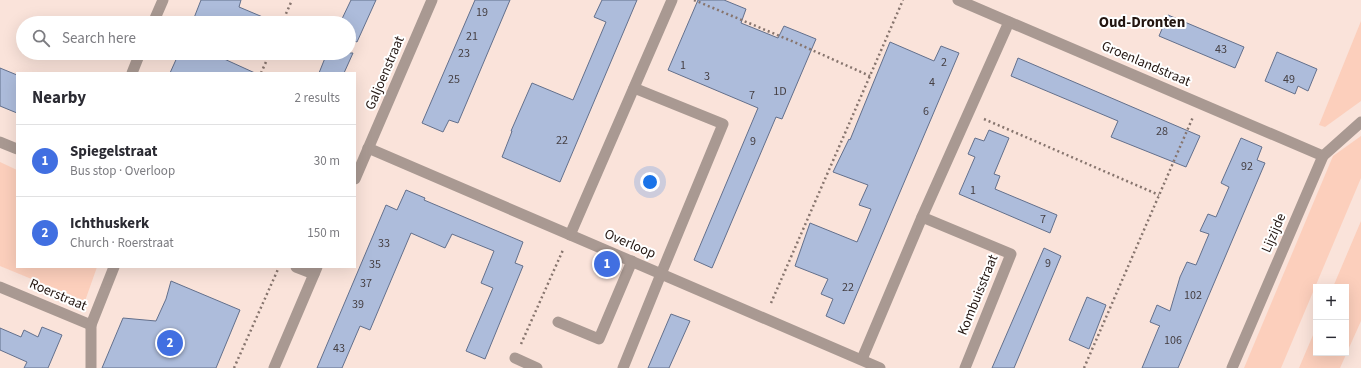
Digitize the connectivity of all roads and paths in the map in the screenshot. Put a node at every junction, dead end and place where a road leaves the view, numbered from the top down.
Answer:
1 (163, 0) edge
2 (292, 0) edge
3 (432, 0) edge
4 (672, 0) edge
5 (694, 0) edge
6 (903, 0) edge
7 (958, 0) edge
8 (156, 16) edge
9 (285, 16) edge
10 (1009, 22) junction
11 (137, 60) edge
12 (267, 60) edge
13 (132, 72) edge
14 (261, 72) edge
15 (870, 76) junction
16 (634, 88) junction
17 (1199, 103) junction
18 (969, 112) junction
19 (1361, 122) edge
20 (0, 142) edge
21 (368, 148) junction
22 (16, 149) edge
23 (1323, 156) junction
24 (356, 177) edge
25 (1159, 195) junction
26 (922, 217) junction
27 (570, 235) junction
28 (632, 261) junction
29 (114, 268) edge
30 (279, 268) edge
31 (301, 268) edge
32 (316, 271) edge
33 (661, 274) junction
34 (0, 287) edge
35 (765, 318) junction
36 (558, 322) dead end
37 (91, 326) junction
38 (515, 358) joint
39 (860, 364) edge
40 (91, 368) edge
41 (234, 368) edge
42 (274, 368) edge
43 (537, 368) edge
44 (622, 368) edge
45 (880, 368) edge
46 (965, 368) edge
47 (1084, 368) edge
48 (1232, 368) edge

1 - 8 street
2 - 9 path
3 - 21 street, Galjoenstraat
4 - 16 street
5 - 15 path
6 - 15 path
7 - 10 street, Groenlandstraat
10 - 17 street, Groenlandstraat
10 - 18 street
11 - 13 street
12 - 14 path
15 - 35 path
16 - 27 street
16 - 33 street
17 - 23 street, Groenlandstraat
17 - 25 path
18 - 25 path
18 - 26 street
19 - 23 street, Lijzijde
20 - 22 street
21 - 24 street, Galjoenstraat
21 - 27 street, Overloop
23 - 48 street, Lijzijde
25 - 47 path
26 - 39 street
26 - 46 street, Kombuisstraat
27 - 28 street, Overloop
27 - 38 path
28 - 33 street, Overloop
28 - 36 street
29 - 37 street, Roerstraat
30 - 41 path
31 - 32 street
32 - 42 street
33 - 35 street, Overloop
33 - 44 street
34 - 37 street, Roerstraat
35 - 39 street, Overloop
37 - 40 street
38 - 43 street
39 - 45 street, Overloop

